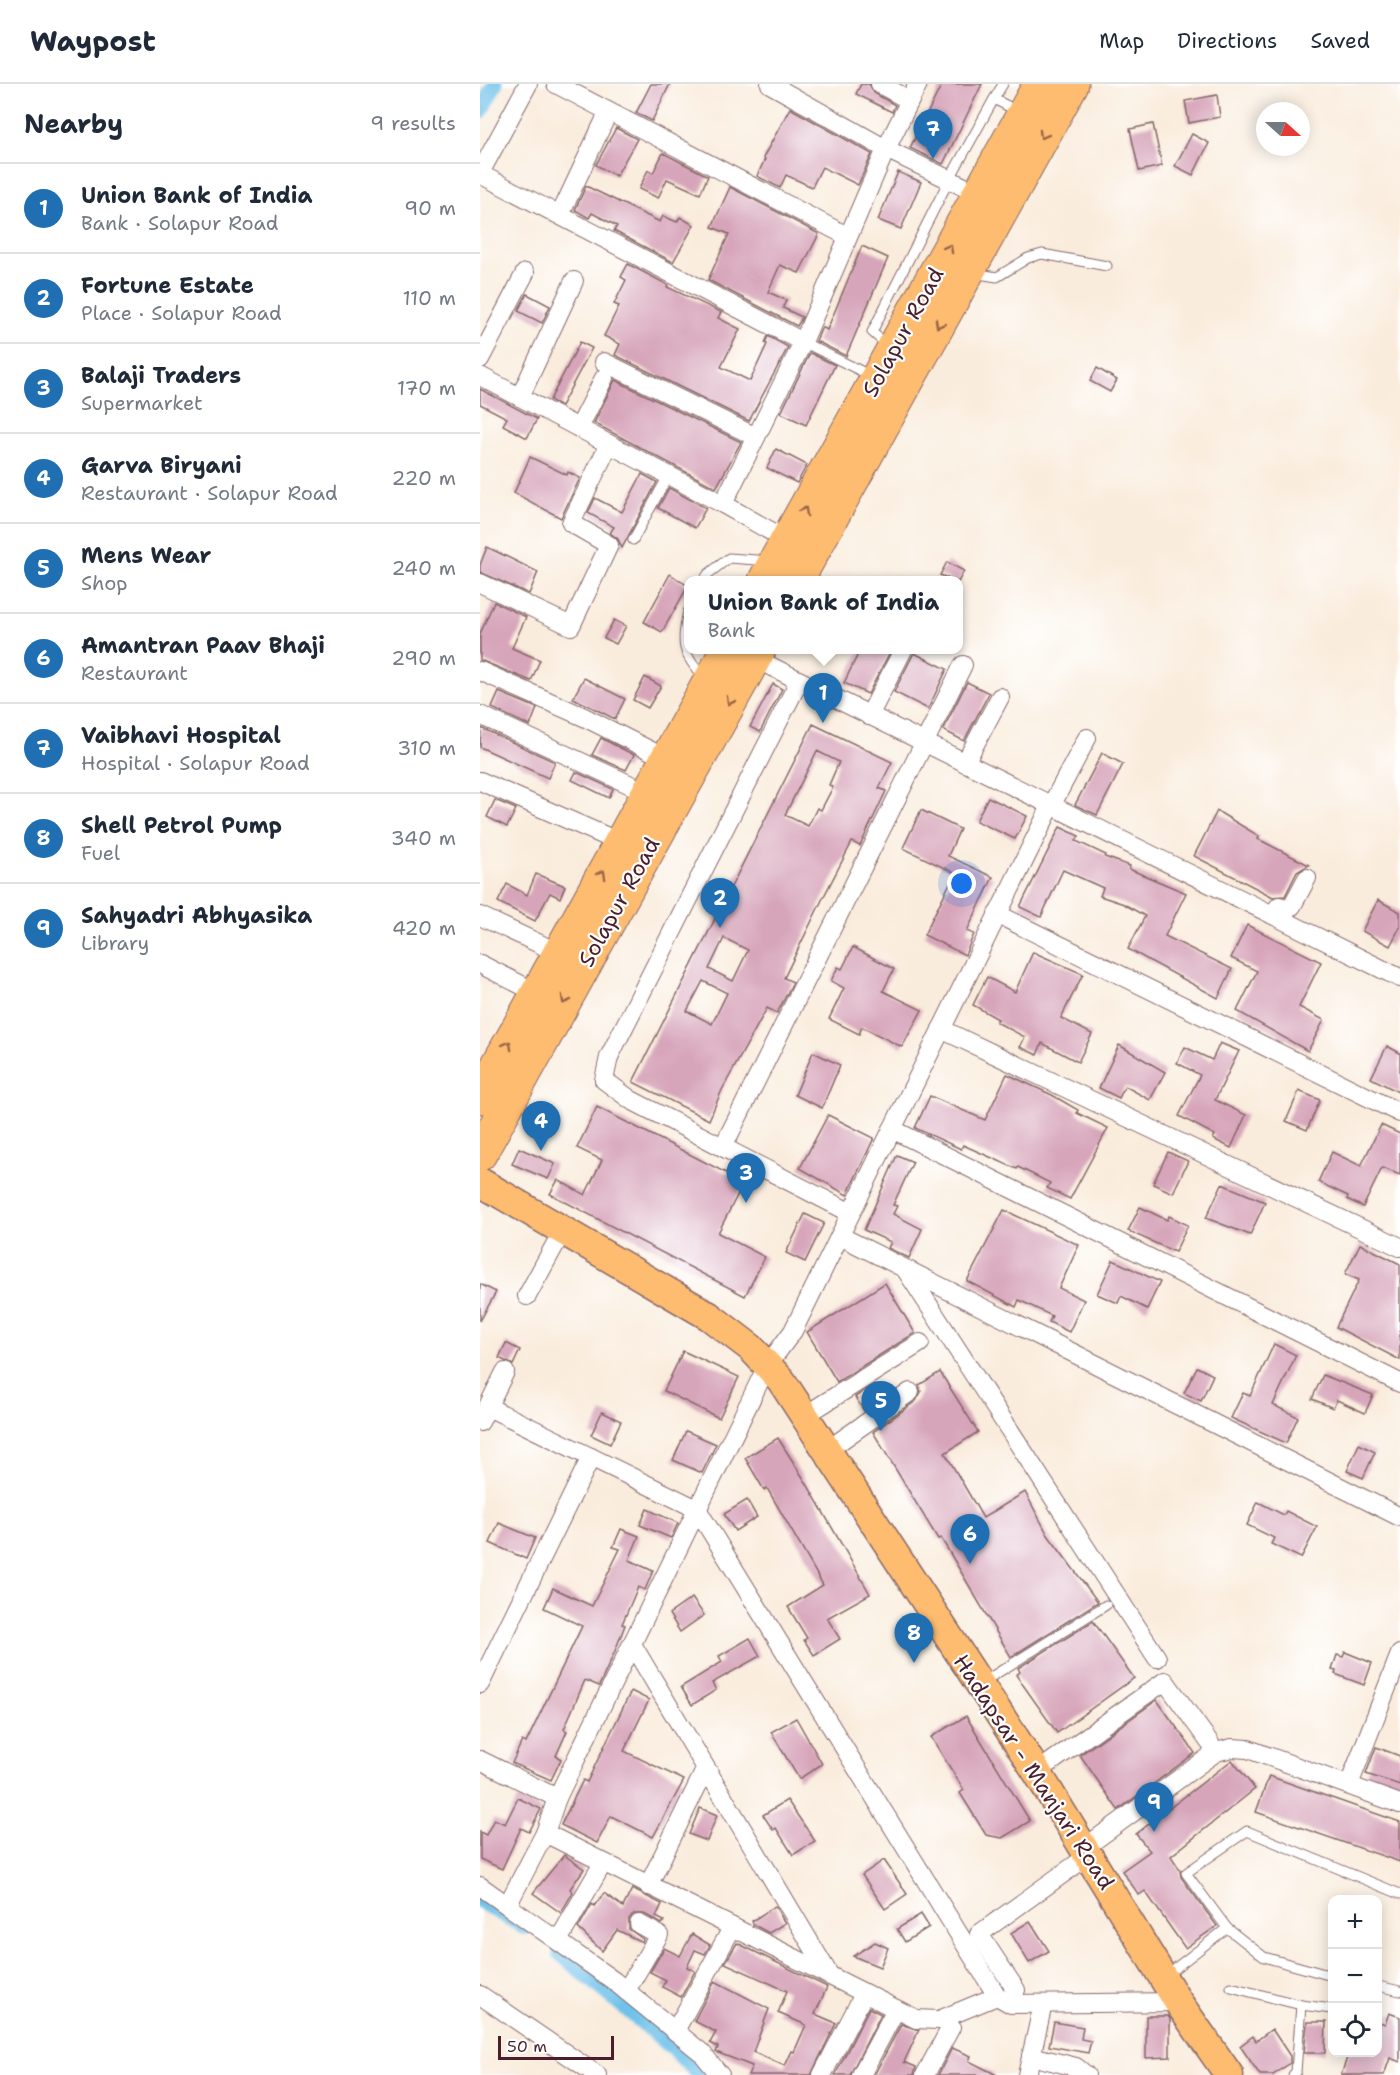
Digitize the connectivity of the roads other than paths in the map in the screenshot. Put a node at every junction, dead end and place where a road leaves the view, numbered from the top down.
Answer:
1 (528, 84) edge
2 (556, 84) edge
3 (770, 84) edge
4 (879, 84) edge
5 (1003, 84) edge
6 (1040, 84) edge
7 (1072, 84) edge
8 (914, 92) edge
9 (994, 99) junction
10 (608, 113) junction
11 (1023, 114) junction
12 (886, 149) junction
13 (480, 174) edge
14 (949, 180) junction
15 (979, 194) junction
16 (560, 215) junction
17 (847, 236) junction
18 (1107, 266) dead end
19 (525, 273) dead end
20 (967, 273) junction
21 (574, 281) dead end
22 (803, 342) junction
23 (893, 350) junction
24 (480, 359) edge
25 (480, 376) edge
26 (877, 379) junction
27 (520, 397) junction
28 (579, 428) junction
29 (756, 436) junction
30 (609, 444) junction
31 (668, 476) junction
32 (723, 504) junction
33 (633, 540) dead end
34 (781, 566) edge
35 (707, 576) edge
36 (480, 583) edge
37 (686, 654) edge
38 (745, 654) edge
39 (746, 654) edge
40 (751, 654) edge
41 (901, 654) edge
42 (963, 665) dead end
43 (480, 671) edge
44 (799, 681) junction
45 (709, 683) junction
46 (1000, 696) dead end
47 (480, 715) edge
48 (870, 716) junction
49 (1087, 738) dead end
50 (922, 742) junction
51 (667, 759) junction
52 (965, 763) junction
53 (480, 781) edge
54 (648, 793) junction
55 (1051, 806) junction
56 (619, 842) junction
57 (1307, 878) dead end
58 (997, 914) junction
59 (1273, 915) junction
60 (480, 916) edge
61 (559, 953) junction
62 (480, 964) edge
63 (1400, 978) edge
64 (537, 993) junction
65 (941, 1029) junction
66 (480, 1097) edge
67 (1400, 1113) edge
68 (892, 1129) junction
69 (723, 1147) junction
70 (480, 1154) edge
71 (480, 1182) edge
72 (851, 1213) junction
73 (563, 1230) junction
74 (840, 1236) junction
75 (1400, 1247) edge
76 (905, 1269) junction
77 (527, 1296) dead end
78 (920, 1343) dead end
79 (767, 1366) junction
80 (505, 1372) dead end
81 (1400, 1383) edge
82 (910, 1392) dead end
83 (484, 1415) edge
84 (804, 1416) junction
85 (826, 1451) junction
86 (591, 1457) junction
87 (697, 1509) junction
88 (1400, 1517) edge
89 (1106, 1605) dead end
90 (632, 1644) junction
91 (1400, 1654) edge
92 (1157, 1658) dead end
93 (480, 1684) edge
94 (978, 1684) junction
95 (1393, 1693) edge
96 (1210, 1743) dead end
97 (480, 1760) edge
98 (706, 1768) junction
99 (1037, 1772) junction
100 (1349, 1785) junction
101 (557, 1798) junction
102 (1400, 1804) edge
103 (545, 1833) junction
104 (1086, 1851) junction
105 (603, 1863) junction
106 (648, 1886) junction
107 (480, 1887) edge
108 (1400, 1894) edge
109 (508, 1904) junction
110 (639, 1924) dead end
111 (732, 1928) junction
112 (1227, 1928) junction
113 (558, 1941) junction
114 (1328, 1975) edge
115 (830, 1976) junction
116 (1163, 1978) junction
117 (1231, 1987) dead end
118 (1382, 1987) edge
119 (1016, 1990) dead end
120 (626, 1991) junction
121 (1400, 1991) edge
122 (864, 1994) junction
123 (480, 1995) edge
124 (997, 1996) junction
125 (1178, 2002) junction
126 (1042, 2004) junction
127 (1301, 2005) junction
128 (1328, 2008) edge
129 (896, 2009) junction
130 (951, 2027) dead end
131 (675, 2031) junction
132 (1031, 2056) junction
133 (1217, 2069) edge
134 (597, 2075) edge
135 (720, 2075) edge
136 (822, 2075) edge
137 (861, 2075) edge
138 (925, 2075) edge
139 (1027, 2075) edge
140 (1086, 2075) edge
141 (1293, 2075) edge

1 - 13 street
2 - 10 street
3 - 12 street
4 - 8 street
5 - 9 lane
6 - 11 highway, Solapur Road
7 -> 20 highway, Solapur Road
8 - 12 street
9 - 11 lane
9 - 14 lane
10 - 16 street
10 - 17 street
11 - 15 highway, Solapur Road
12 - 14 street
12 - 17 street
13 - 16 street
14 - 15 street
14 - 23 lane
23 -> 15 highway, Solapur Road
16 - 22 street
17 - 22 street
18 - 20 lane
19 - 24 street
20 -> 34 highway, Solapur Road
21 - 27 street
22 - 26 lane
22 - 29 street
23 - 26 highway, Solapur Road
25 - 27 street
34 -> 26 highway, Solapur Road
27 - 28 street
28 - 29 street
28 - 30 street
29 - 32 street
30 - 31 street
30 - 36 street
31 - 32 street
31 - 33 lane
32 - 34 street
34 - 35 lane
37 - 45 lane
38 - 45 highway, Solapur Road
39 -> 70 highway, Solapur Road
40 - 44 street
41 - 48 street
42 - 50 street
43 - 51 street
44 - 48 street
44 - 69 street
45 - 51 highway, Solapur Road
46 - 52 street
47 - 54 street
48 - 50 street
49 - 55 street
50 - 52 street
50 - 69 street
51 - 54 highway, Solapur Road
52 - 55 street
53 - 56 street
54 - 56 highway, Solapur Road
55 - 58 street
55 - 59 street
61 -> 56 highway, Solapur Road
57 - 59 street
58 - 65 street
58 - 67 street
59 - 63 street
60 - 61 street
61 - 64 highway, Solapur Road
62 - 64 street
66 -> 64 highway, Solapur Road
65 - 68 street
65 - 75 street
68 - 72 street
68 - 81 street
69 - 72 street
71 - 73 main road, Hadapsar - Manjari Road
72 - 74 street
73 - 77 street
73 - 79 main road, Hadapsar - Manjari Road
74 - 76 street
74 - 79 street
76 - 88 street
76 - 92 street
78 - 84 street
79 - 84 main road, Hadapsar - Manjari Road
79 - 87 street
80 - 83 street
82 - 85 street
83 - 86 street
84 - 85 main road, Hadapsar - Manjari Road
85 - 94 main road, Hadapsar - Manjari Road
86 - 87 street
86 - 93 street
87 - 90 street
87 - 124 street
89 - 94 lane
90 - 98 street
90 - 101 street
91 - 95 street
94 - 99 main road, Hadapsar - Manjari Road
95 - 100 street
96 - 99 street
97 - 101 street
98 - 106 street
98 - 115 street
99 - 104 main road, Hadapsar - Manjari Road
100 - 102 street
100 - 104 street
101 - 103 street
103 - 105 street
103 - 109 street
104 - 116 main road, Hadapsar - Manjari Road
104 - 119 street
105 - 106 street
105 - 113 street
106 - 111 street
107 - 109 street
108 - 112 lane
109 - 113 street
110 - 120 street
111 - 115 street
111 - 131 street
112 - 114 lane
112 - 116 lane
113 - 120 street
115 - 122 street
116 - 125 main road, Hadapsar - Manjari Road
117 - 127 lane
118 - 121 lane
120 - 131 street
122 - 129 street
122 - 136 street
123 - 134 street
124 - 126 street
124 - 129 street
125 - 126 street
125 - 133 main road, Hadapsar - Manjari Road
126 - 132 street
127 - 128 lane
127 - 141 lane
129 - 137 street
130 - 138 street
131 - 135 street
132 - 139 street
132 - 140 street

